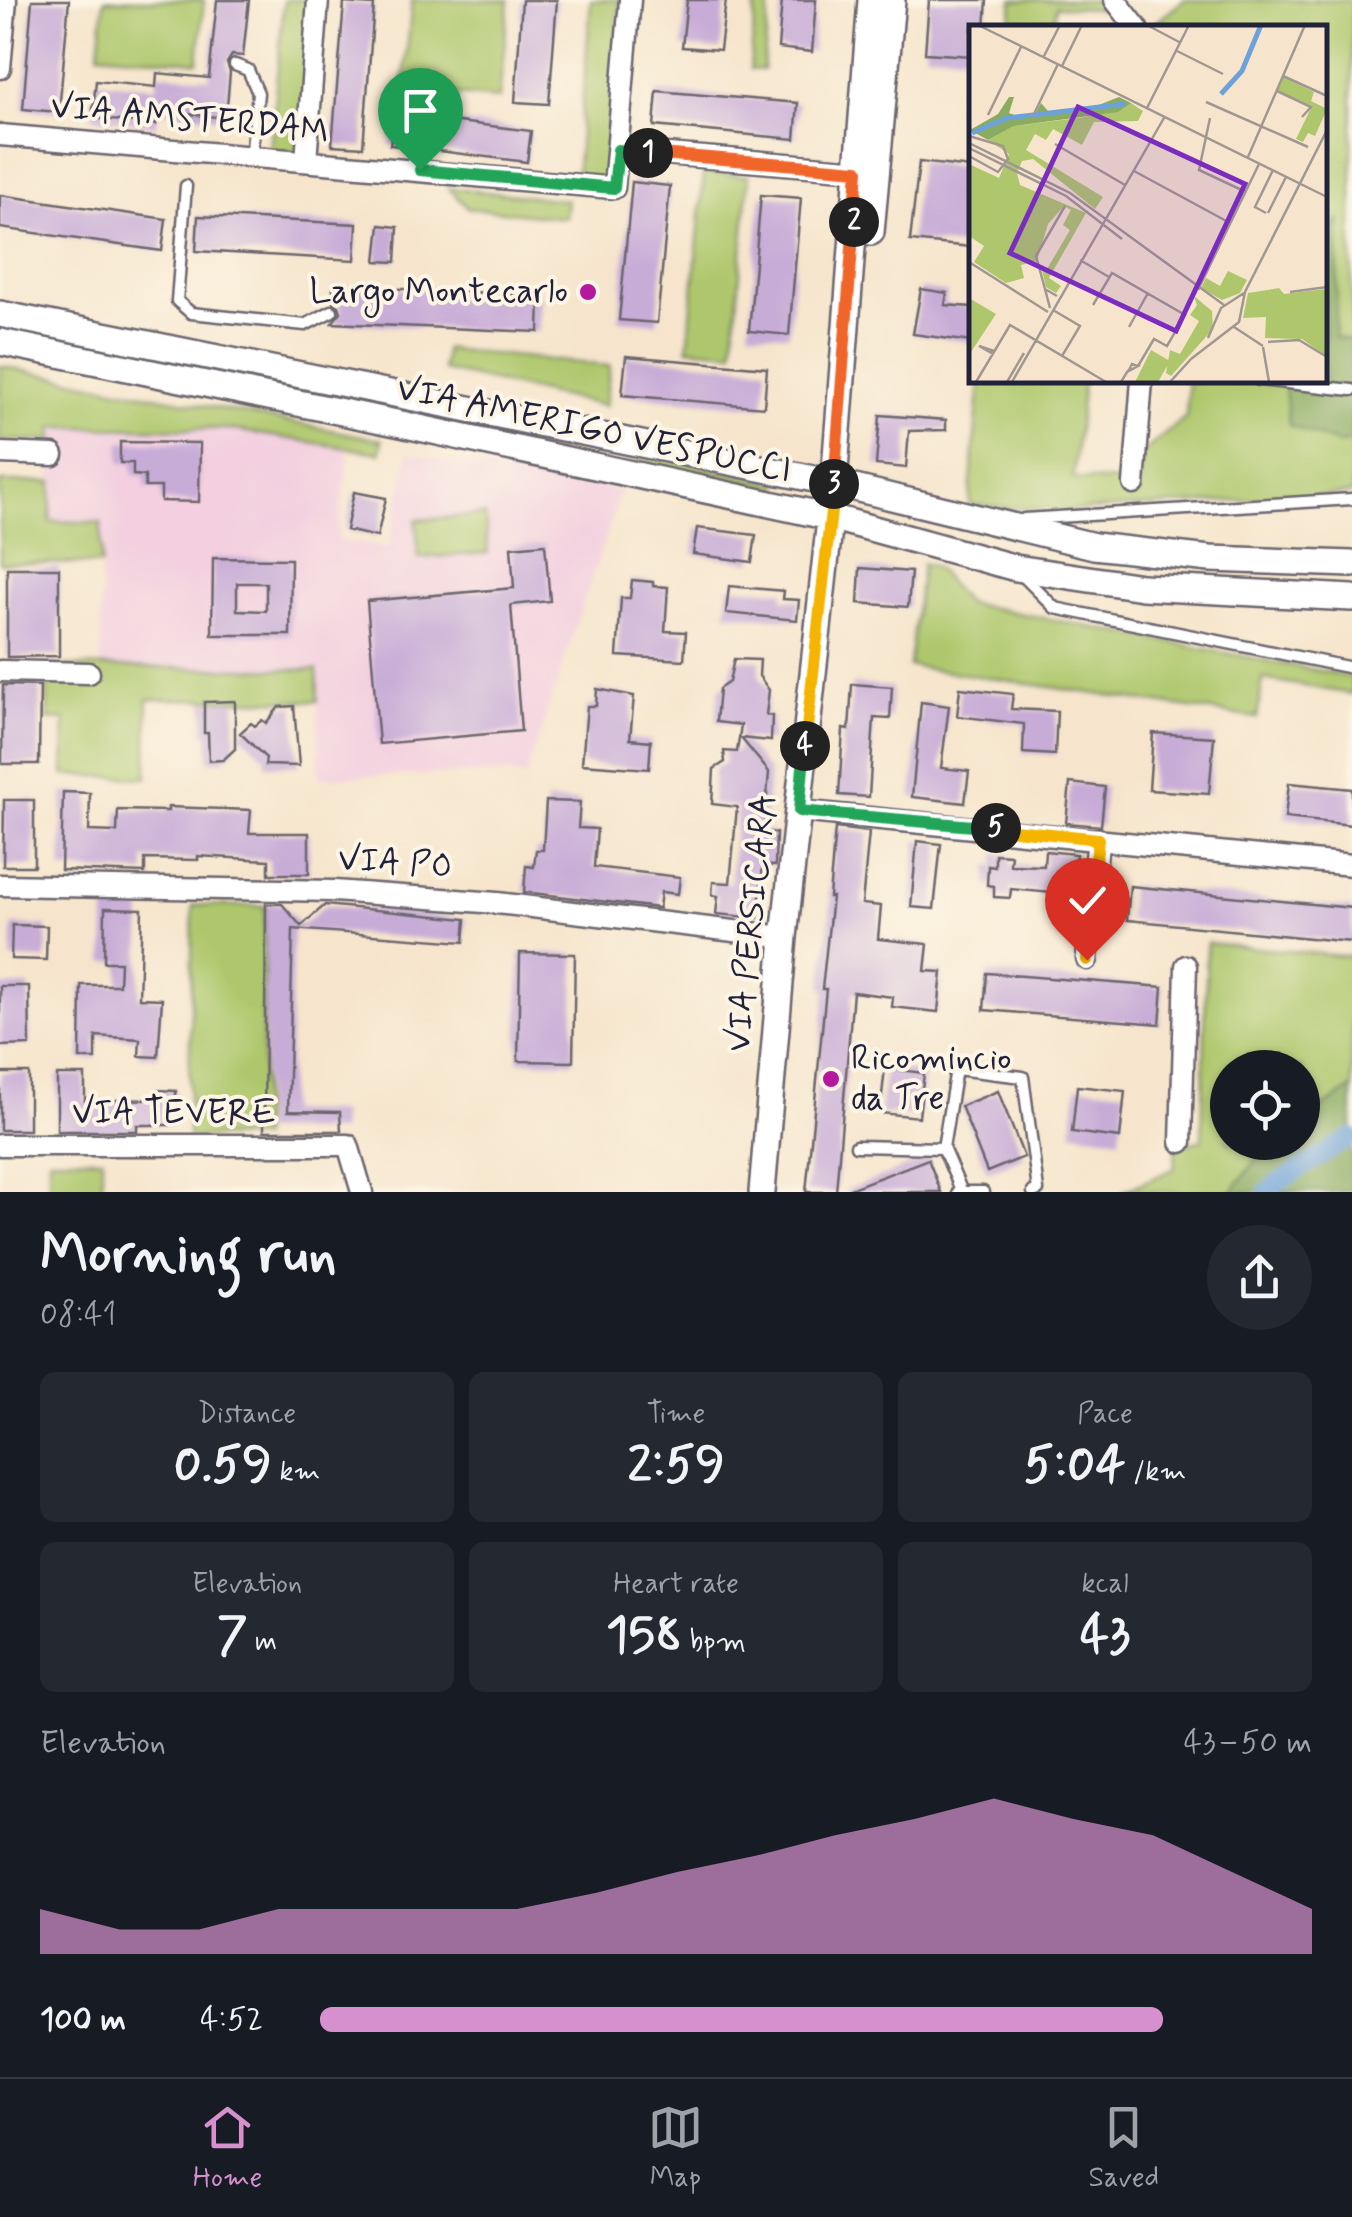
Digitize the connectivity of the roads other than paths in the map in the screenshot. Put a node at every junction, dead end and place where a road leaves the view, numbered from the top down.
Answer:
1 (6, 0) edge
2 (318, 0) edge
3 (630, 0) edge
4 (872, 0) edge
5 (892, 0) edge
6 (1115, 0) edge
7 (1135, 25) edge
8 (235, 66) dead end
9 (0, 68) edge
10 (0, 135) edge
11 (618, 150) junction
12 (251, 156) junction
13 (306, 161) junction
14 (867, 170) junction
15 (186, 186) dead end
16 (332, 311) dead end
17 (0, 314) edge
18 (0, 342) edge
19 (1142, 382) edge
20 (1278, 382) edge
21 (1352, 390) edge
22 (0, 453) edge
23 (52, 455) dead end
24 (834, 483) junction
25 (1134, 484) dead end
26 (1352, 500) edge
27 (830, 518) junction
28 (988, 520) junction
29 (1352, 564) edge
30 (1016, 568) junction
31 (1352, 598) edge
32 (1352, 668) edge
33 (0, 671) edge
34 (90, 673) dead end
35 (799, 811) junction
36 (1098, 839) junction
37 (1352, 865) edge
38 (0, 885) edge
39 (784, 937) junction
40 (1087, 960) dead end
41 (1186, 966) dead end
42 (1181, 1142) dead end
43 (0, 1145) edge
44 (856, 1146) dead end
45 (943, 1148) junction
46 (959, 1191) edge
47 (362, 1192) edge
48 (762, 1192) edge
49 (983, 1192) edge
50 (1033, 1192) edge

1 - 9 street
2 - 13 street
3 - 11 street
4 - 14 street
5 - 14 street
6 - 7 street
8 - 12 lane
10 - 12 street, VIA AMSTERDAM
11 - 13 street, VIA AMSTERDAM
11 - 14 street
12 - 13 street, VIA AMSTERDAM
14 - 24 street, VIA PERSICARA
15 - 16 lane
17 - 24 street, VIA AMERIGO VESPUCCI
18 - 27 street, VIA AMERIGO VESPUCCI
19 - 25 street
20 - 21 lane
22 - 23 street
24 - 27 street, VIA PERSICARA
24 - 28 street, VIA AMERIGO VESPUCCI
26 - 28 lane
27 - 30 street, VIA AMERIGO VESPUCCI
27 - 35 street, VIA PERSICARA
28 - 29 street, VIA AMERIGO VESPUCCI
30 - 31 street, VIA AMERIGO VESPUCCI
30 - 32 lane
33 - 34 street
35 - 36 street
35 - 39 street, VIA PERSICARA
36 - 37 street
36 - 40 street
38 - 39 street, VIA PO
39 - 48 street, VIA PERSICARA
41 - 42 street
43 - 47 street, VIA TEVERE
44 - 45 lane
45 - 46 lane
45 - 50 lane
46 - 49 lane

